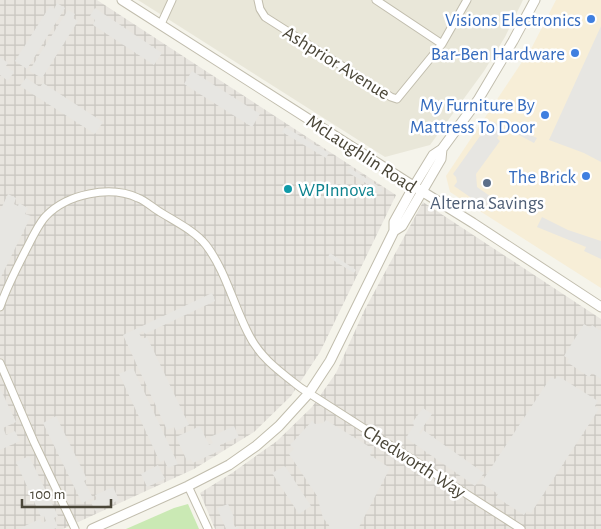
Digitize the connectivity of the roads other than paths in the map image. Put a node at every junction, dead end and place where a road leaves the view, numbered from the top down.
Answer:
1 (122, 0) edge
2 (172, 0) edge
3 (258, 0) edge
4 (376, 0) edge
5 (467, 0) edge
6 (535, 0) edge
7 (161, 24) junction
8 (442, 44) junction
9 (418, 189) junction
10 (601, 306) edge
11 (0, 307) edge
12 (0, 362) edge
13 (309, 393) junction
14 (188, 486) junction
15 (75, 529) edge
16 (92, 529) edge
17 (208, 529) edge
18 (521, 529) edge

1 - 7 street, McLaughlin Road
2 - 7 street
3 - 8 street, Ashprior Avenue
4 - 8 street
5 - 8 street, Ashprior Avenue
6 - 9 street
7 - 9 street, McLaughlin Road
9 - 10 street, McLaughlin Road
9 - 13 street
11 - 13 street, Chedworth Way
12 - 15 street
13 - 14 street
13 - 18 street, Chedworth Way
14 - 16 street
14 - 17 street

